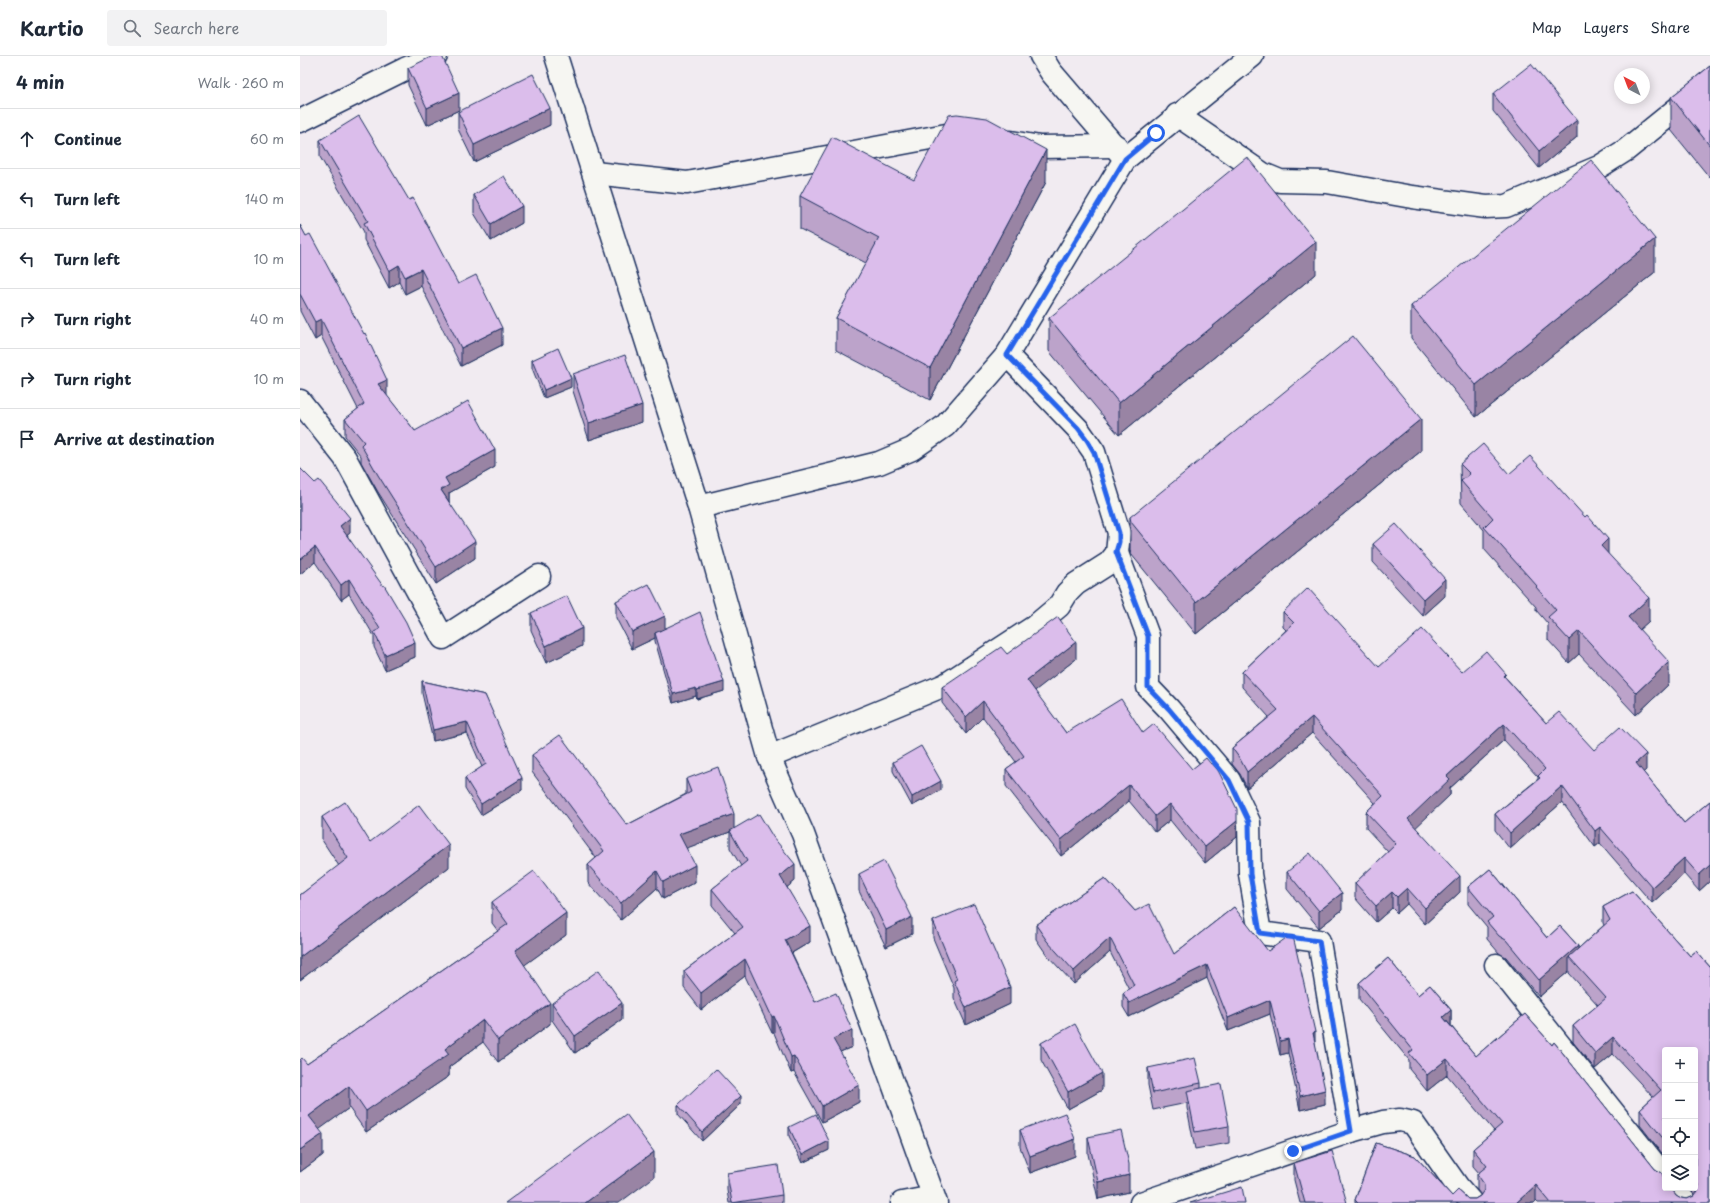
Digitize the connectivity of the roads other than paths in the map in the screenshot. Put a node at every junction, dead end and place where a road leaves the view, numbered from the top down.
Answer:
1 (436, 56) edge
2 (556, 56) edge
3 (1041, 56) edge
4 (1252, 56) edge
5 (1710, 82) edge
6 (1177, 116) junction
7 (300, 121) edge
8 (1120, 153) junction
9 (594, 173) junction
10 (1007, 355) junction
11 (300, 401) edge
12 (699, 507) junction
13 (1116, 552) junction
14 (539, 576) dead end
15 (769, 757) junction
16 (1496, 965) dead end
17 (1351, 1131) junction
18 (1662, 1172) edge
19 (1676, 1191) edge
20 (934, 1200) edge
21 (902, 1203) edge
22 (1141, 1203) edge
23 (1472, 1203) edge
24 (1686, 1203) edge

1 - 7 street
2 - 9 street
3 - 8 street
4 - 6 street
5 - 6 street
6 - 8 street
8 - 9 street
8 - 10 street
9 - 12 street
10 - 12 street
10 - 13 street
11 - 14 street
12 - 15 street
13 - 15 street
13 - 17 street
15 - 20 street
16 - 18 street
17 - 22 street
17 - 23 street
19 - 24 street
20 - 21 street

